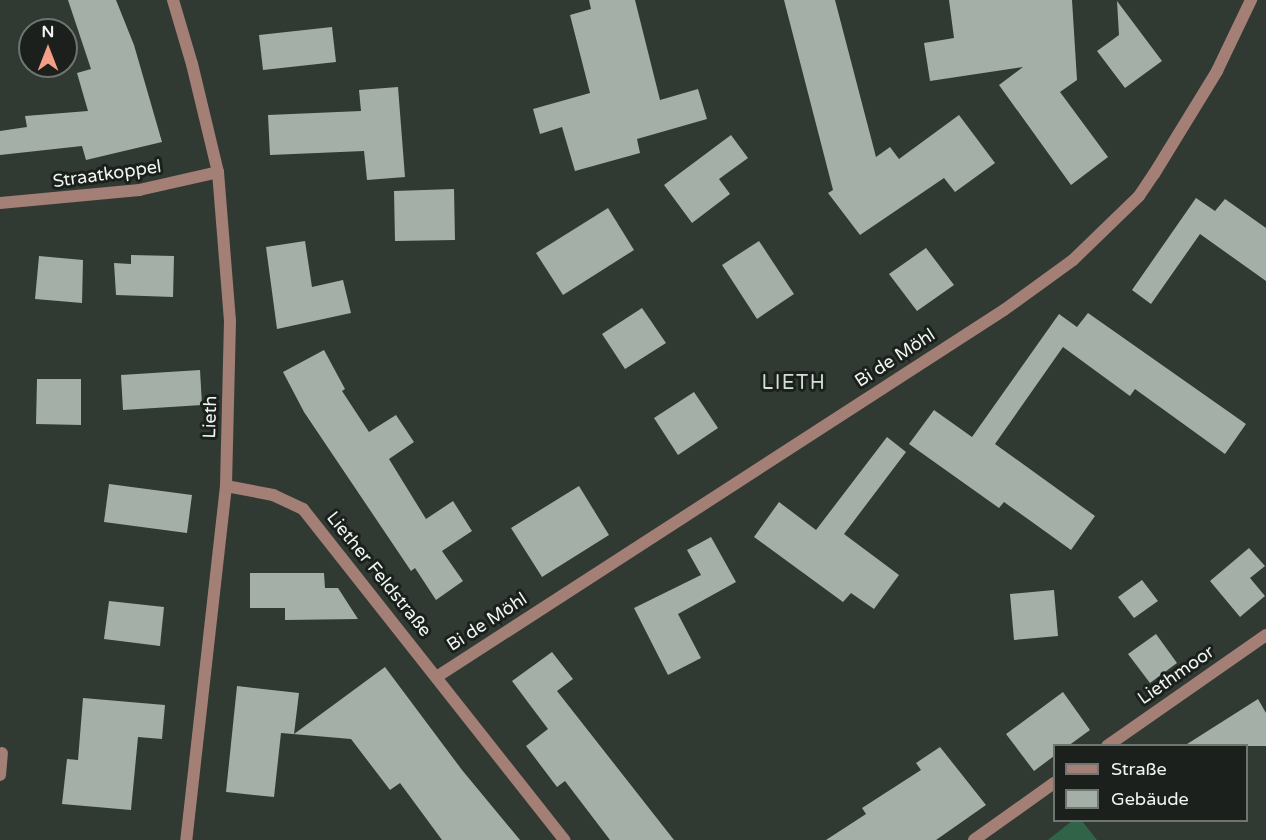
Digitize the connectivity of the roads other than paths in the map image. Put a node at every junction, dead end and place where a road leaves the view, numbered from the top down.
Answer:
1 (173, 0) edge
2 (1251, 0) edge
3 (218, 172) junction
4 (0, 203) edge
5 (226, 486) junction
6 (1266, 635) edge
7 (438, 676) junction
8 (1110, 744) edge
9 (2, 753) dead end
10 (0, 775) edge
11 (1053, 784) edge
12 (186, 840) edge
13 (564, 840) edge
14 (974, 840) edge

1 - 3 street, Lieth
2 - 7 street, Bi de Möhl
3 - 4 street, Straatkoppel
3 - 5 street, Lieth
5 - 7 street, Liether Feldstraße
5 - 12 street, Lieth
6 - 8 street, Liethmoor
7 - 13 street, Liether Feldstraße
9 - 10 street
11 - 14 street

